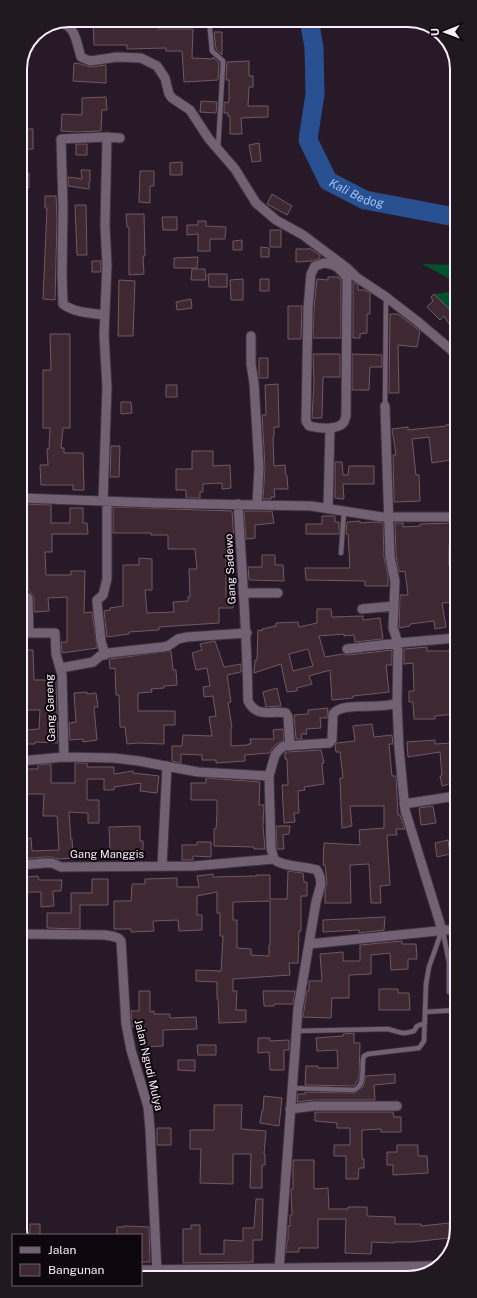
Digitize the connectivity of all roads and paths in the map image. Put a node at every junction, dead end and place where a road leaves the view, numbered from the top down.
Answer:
1 (71, 27) edge
2 (210, 27) edge
3 (107, 137) junction
4 (120, 138) dead end
5 (218, 151) junction
6 (386, 297) junction
7 (105, 315) junction
8 (251, 336) dead end
9 (450, 349) edge
10 (385, 406) joint
11 (330, 428) junction
12 (27, 498) edge
13 (105, 501) junction
14 (238, 504) junction
15 (257, 504) junction
16 (328, 509) junction
17 (344, 511) junction
18 (388, 517) junction
19 (450, 517) edge
20 (342, 553) dead end
21 (243, 593) junction
22 (278, 593) dead end
23 (27, 598) edge
24 (394, 606) junction
25 (362, 609) dead end
26 (246, 633) junction
27 (450, 639) edge
28 (398, 643) junction
29 (347, 649) dead end
30 (105, 655) junction
31 (61, 668) junction
32 (398, 703) junction
33 (290, 746) junction
34 (64, 757) junction
35 (27, 760) edge
36 (166, 766) junction
37 (269, 776) junction
38 (450, 797) edge
39 (404, 804) junction
40 (274, 859) junction
41 (27, 865) edge
42 (162, 866) junction
43 (450, 929) edge
44 (442, 930) junction
45 (27, 934) edge
46 (309, 944) junction
47 (449, 992) dead end
48 (450, 1010) edge
49 (426, 1012) junction
50 (425, 1022) junction
51 (296, 1031) junction
52 (292, 1088) junction
53 (397, 1106) dead end
54 (290, 1109) junction
55 (422, 1269) edge
56 (279, 1270) junction
57 (157, 1271) edge
58 (264, 1271) edge
59 (297, 1271) edge
60 (374, 1271) edge

1 - 5 street
2 - 5 lane
3 - 4 street
3 - 7 street
3 - 7 street
5 - 6 street
6 - 9 street
6 - 10 lane
7 - 13 street
8 - 15 street
10 - 18 street
11 - 11 street
11 - 16 street
12 - 13 street
13 - 14 street
13 - 30 street
14 - 15 street
14 - 21 street, Gang Sadewo
15 - 16 street
16 - 17 street
17 - 18 street
17 - 20 lane
18 - 19 street
18 - 24 street
21 - 22 street
21 - 26 street, Gang Sadewo
23 - 31 street, Gang Gareng
24 - 25 street
24 - 28 street
26 - 30 street
26 - 33 street, Gang Sadewo
27 - 28 street
28 - 29 street
28 - 32 street
30 - 31 street
31 - 34 street, Gang Gareng
32 - 33 street
32 - 39 street
33 - 37 street
34 - 35 street
34 - 36 street
36 - 37 street
36 - 42 street
37 - 40 street
38 - 39 street
39 - 44 street
40 - 42 street, Gang Manggis
40 - 46 street
41 - 42 street, Gang Manggis
43 - 44 street
44 - 46 street
44 - 47 lane
44 - 49 lane
45 - 57 street, Jalan Ngudi Mulya
46 - 51 street
48 - 49 lane
49 - 50 lane
50 - 51 lane
50 - 52 lane
51 - 52 street
52 - 54 street
53 - 54 street
54 - 56 street
55 - 60 main road
56 - 58 main road
56 - 59 main road

